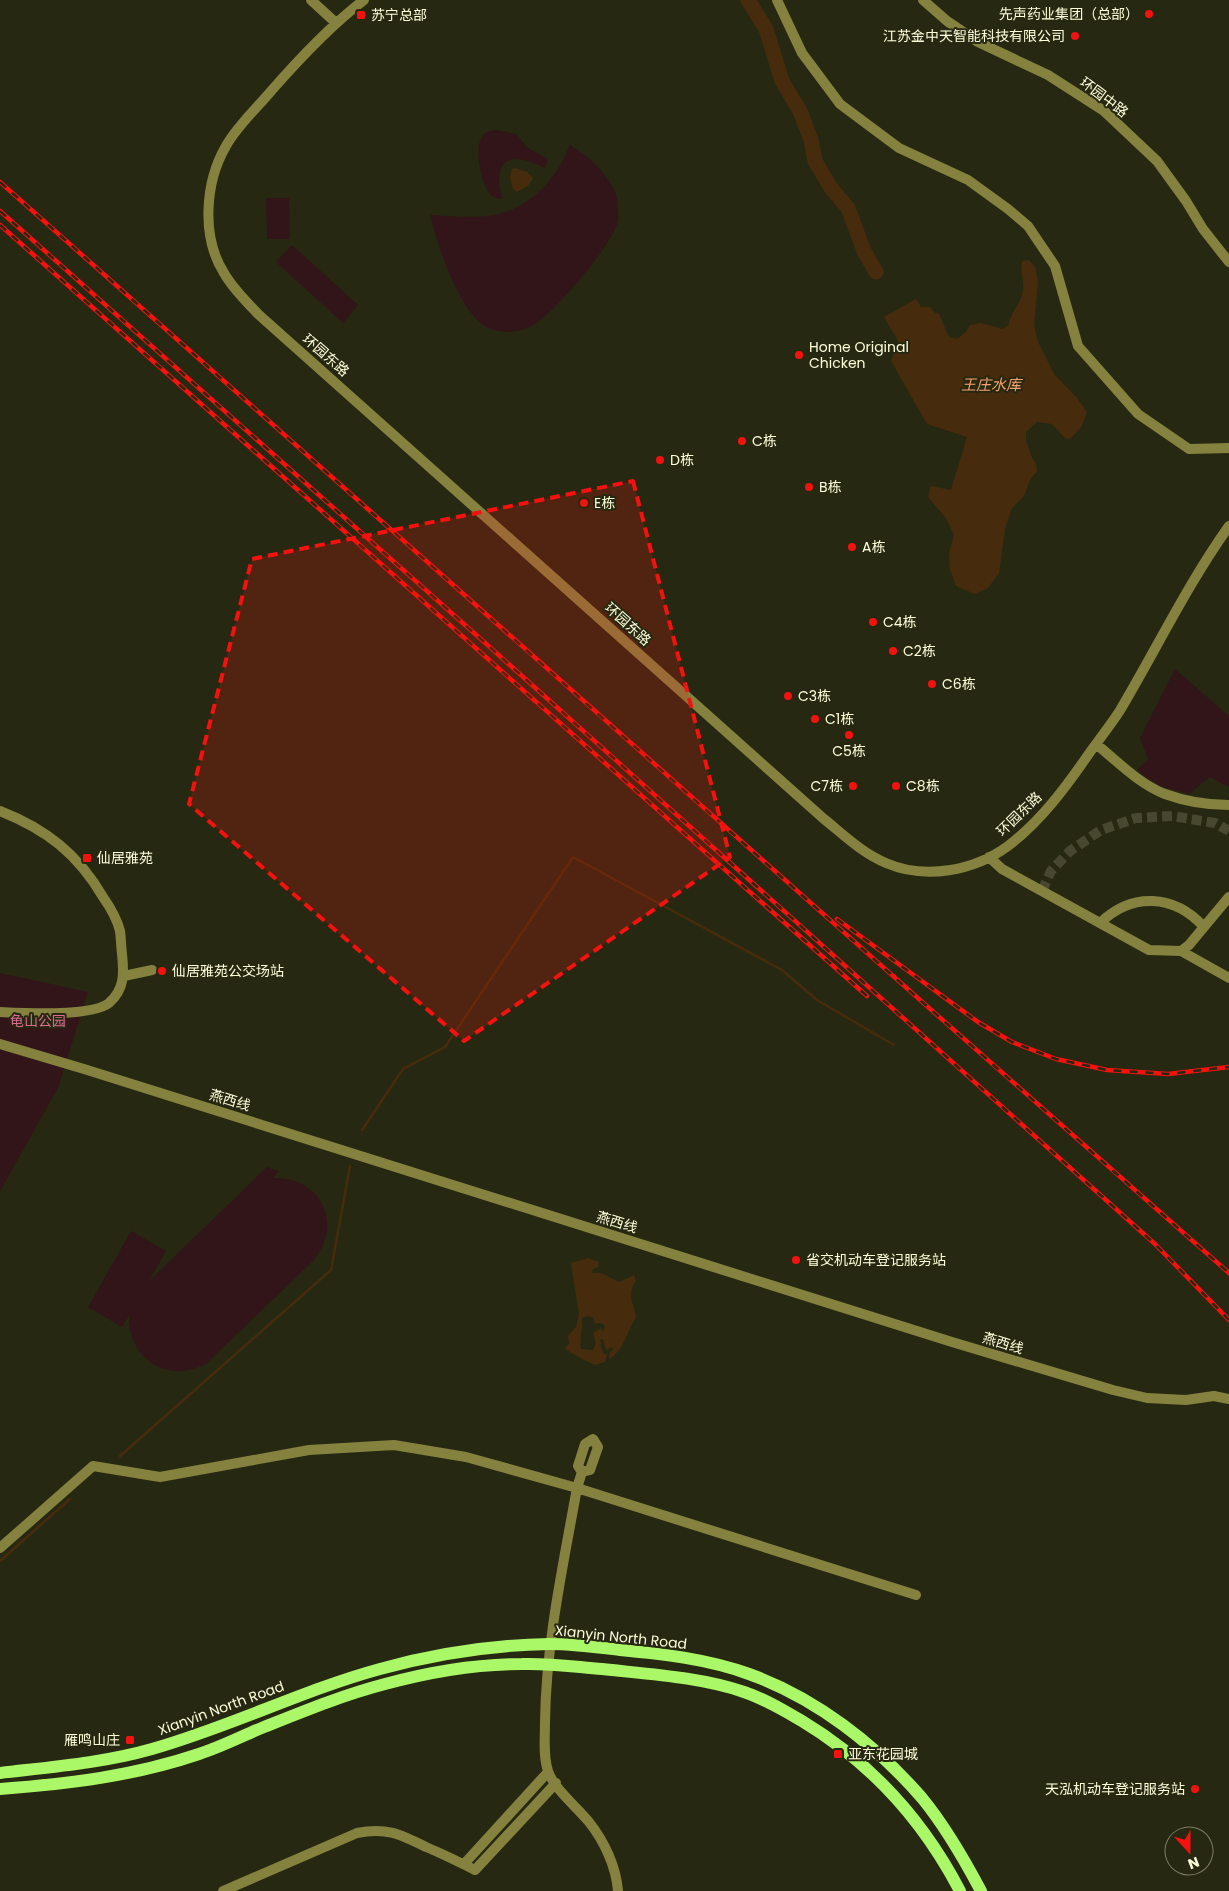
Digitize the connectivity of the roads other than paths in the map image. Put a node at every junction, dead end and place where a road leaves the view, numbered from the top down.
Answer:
1 (311, 0) edge
2 (364, 0) edge
3 (777, 0) edge
4 (923, 0) edge
5 (336, 23) junction
6 (1229, 262) edge
7 (1229, 448) edge
8 (1229, 526) edge
9 (1096, 744) junction
10 (1229, 805) edge
11 (0, 811) edge
12 (989, 857) junction
13 (1229, 897) edge
14 (1100, 923) junction
15 (1204, 927) junction
16 (1181, 951) junction
17 (152, 970) dead end
18 (124, 976) junction
19 (1229, 978) edge
20 (0, 1012) edge
21 (0, 1044) edge
22 (1229, 1399) edge
23 (582, 1472) dead end
24 (577, 1488) junction
25 (0, 1548) edge
26 (916, 1595) dead end
27 (550, 1644) junction
28 (548, 1664) junction
29 (548, 1772) junction
30 (0, 1773) edge
31 (556, 1783) junction
32 (0, 1789) edge
33 (464, 1864) junction
34 (223, 1891) edge
35 (618, 1891) edge
36 (960, 1891) edge
37 (981, 1891) edge

1 - 5 street
2 - 5 street, 环园东路
3 - 7 street
4 - 6 street, 环园中路
5 - 12 street, 环园东路
8 - 9 street, 环园东路
9 - 10 street
9 - 12 street, 环园东路
11 - 18 street
12 - 14 street
13 - 15 street
14 - 15 street
14 - 16 street
15 - 16 street
16 - 19 street
17 - 18 street
18 - 20 street
21 - 22 street, 燕西线
23 - 24 street
24 - 25 street
24 - 26 street
24 - 27 street
27 - 28 street
27 - 30 main road, Xianyin North Road
27 - 37 main road, Xianyin North Road
28 - 29 street
28 - 32 main road
28 - 36 main road
29 - 31 street
29 - 33 street
31 - 33 street
31 - 35 street
33 - 34 street

